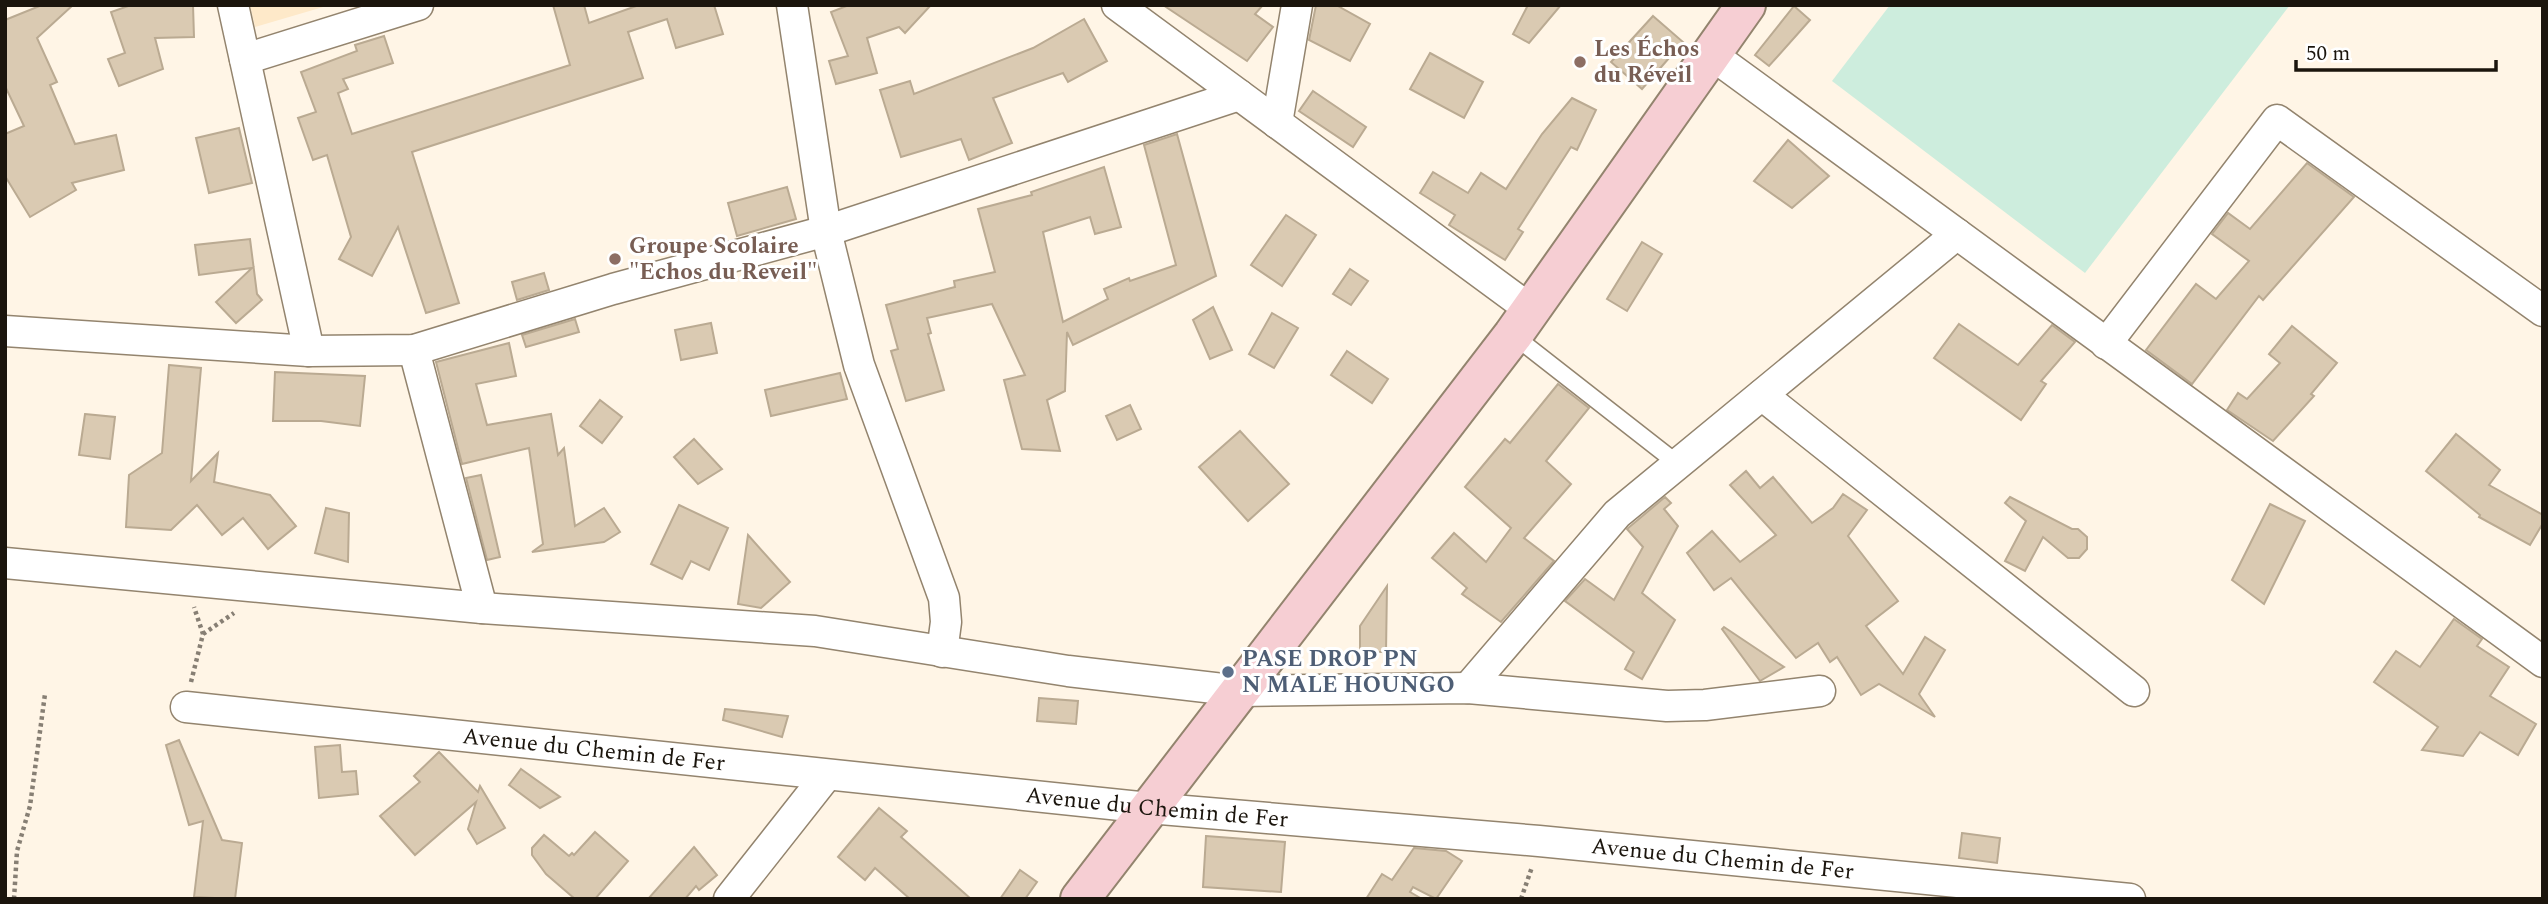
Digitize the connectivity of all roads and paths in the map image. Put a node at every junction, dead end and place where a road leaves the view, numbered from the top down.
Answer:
1 (233, 5) edge
2 (418, 5) edge
3 (792, 5) edge
4 (1117, 5) edge
5 (1297, 5) edge
6 (1746, 5) edge
7 (1712, 55) junction
8 (245, 59) junction
9 (1239, 95) junction
10 (1277, 123) junction
11 (826, 231) junction
12 (1956, 234) junction
13 (2543, 311) edge
14 (1522, 323) junction
15 (5, 331) edge
16 (2106, 344) junction
17 (414, 350) junction
18 (309, 351) junction
19 (1762, 395) junction
20 (1678, 464) junction
21 (5, 563) edge
22 (185, 579) junction
23 (482, 608) junction
24 (942, 652) junction
25 (2543, 662) edge
26 (1468, 688) junction
27 (1240, 691) junction
28 (1819, 691) dead end
29 (2134, 691) dead end
30 (45, 694) dead end
31 (186, 707) joint
32 (826, 776) junction
33 (1149, 808) junction
34 (14, 899) edge
35 (729, 899) edge
36 (1080, 899) edge
37 (2130, 899) edge

1 - 8 street
2 - 8 street
3 - 11 street
4 - 9 street
5 - 10 street
6 - 7 street
7 - 12 street
7 - 14 street
8 - 18 street
9 - 10 street
9 - 11 street
10 - 14 street
11 - 17 street
11 - 24 street
12 - 16 street
12 - 19 street
13 - 16 street
14 - 20 lane
14 - 27 street
15 - 18 street
16 - 25 street
17 - 18 street
17 - 23 street
19 - 20 street
19 - 29 street
20 - 26 street
21 - 22 street
22 - 23 street
22 - 31 path
23 - 24 street
24 - 27 street
26 - 27 street
26 - 28 street
27 - 33 street
30 - 34 path
31 - 32 street, Avenue du Chemin de Fer
32 - 33 street, Avenue du Chemin de Fer
32 - 35 street
33 - 36 street
33 - 37 street, Avenue du Chemin de Fer

